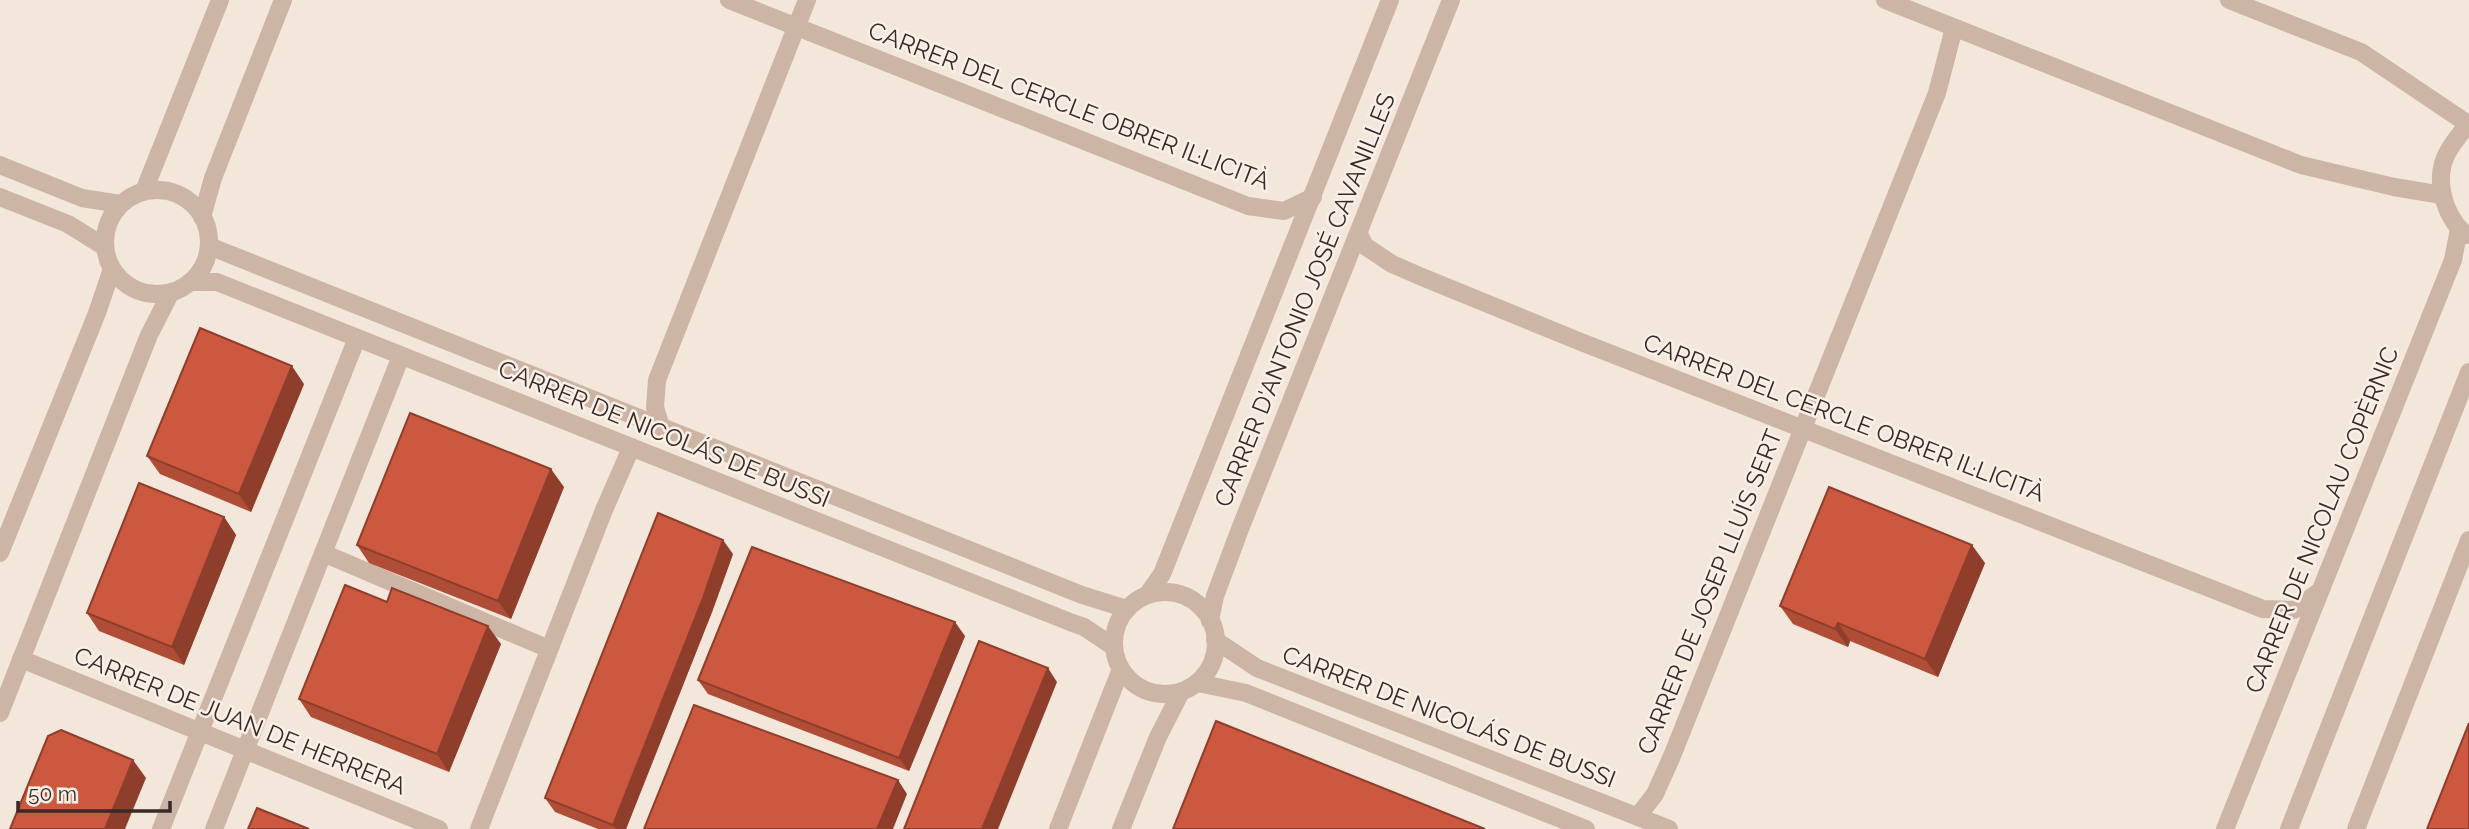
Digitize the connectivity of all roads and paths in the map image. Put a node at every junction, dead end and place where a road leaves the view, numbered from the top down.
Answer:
1 (220, 0) edge
2 (283, 0) edge
3 (729, 0) edge
4 (807, 0) edge
5 (1390, 0) edge
6 (1451, 0) edge
7 (1885, 0) edge
8 (2229, 0) edge
9 (797, 27) junction
10 (1954, 28) junction
11 (2469, 124) edge
12 (0, 165) edge
13 (144, 191) junction
14 (2442, 195) junction
15 (0, 197) edge
16 (1312, 197) junction
17 (120, 204) junction
18 (202, 217) junction
19 (2464, 233) edge
20 (1359, 234) junction
21 (209, 246) junction
22 (105, 247) junction
23 (113, 269) junction
24 (191, 282) junction
25 (172, 292) junction
26 (357, 338) junction
27 (401, 356) junction
28 (2469, 372) edge
29 (661, 427) junction
30 (1802, 427) junction
31 (631, 448) junction
32 (2469, 540) edge
33 (0, 553) edge
34 (323, 553) junction
35 (2320, 591) junction
36 (1148, 594) junction
37 (1127, 608) junction
38 (1210, 621) junction
39 (1215, 640) junction
40 (1114, 647) junction
41 (549, 649) junction
42 (22, 659) junction
43 (1121, 670) junction
44 (1198, 682) junction
45 (1181, 692) junction
46 (0, 713) edge
47 (200, 731) junction
48 (246, 750) junction
49 (1638, 816) junction
50 (161, 829) edge
51 (214, 829) edge
52 (439, 829) edge
53 (479, 829) edge
54 (1058, 829) edge
55 (1121, 829) edge
56 (1587, 829) edge
57 (1669, 829) edge
58 (2225, 829) edge
59 (2289, 829) edge
60 (2356, 829) edge

1 - 13 street
2 - 18 street
3 - 9 street, CARRER DEL CERCLE OBRER IL·LICITÀ
4 - 9 street
5 - 16 street, CARRER D'ANTONIO JOSÉ CAVANILLES
6 - 20 street, CARRER D'ANTONIO JOSÉ CAVANILLES
7 - 10 street
8 - 11 street
9 - 16 street, CARRER DEL CERCLE OBRER IL·LICITÀ
9 - 29 street
10 - 14 street
10 - 30 street, CARRER DE JOSEP LLUÍS SERT
11 - 14 street
12 - 17 street
13 - 17 street
13 - 18 street
14 - 19 street
15 - 22 street
16 - 36 street, CARRER D'ANTONIO JOSÉ CAVANILLES
17 - 22 street
18 - 21 street
19 - 35 street, CARRER DE NICOLAU COPÈRNIC
20 - 30 street, CARRER DEL CERCLE OBRER IL·LICITÀ
20 - 38 street, CARRER D'ANTONIO JOSÉ CAVANILLES
21 - 24 street
21 - 29 street, CARRER DE NICOLÁS DE BUSSI
22 - 23 street
23 - 25 street
23 - 33 street
24 - 25 street
24 - 26 street, CARRER DE NICOLÁS DE BUSSI
25 - 42 street
26 - 27 street, CARRER DE NICOLÁS DE BUSSI
26 - 47 street
27 - 31 street, CARRER DE NICOLÁS DE BUSSI
27 - 34 street
28 - 59 street
29 - 37 street, CARRER DE NICOLÁS DE BUSSI
30 - 35 street, CARRER DEL CERCLE OBRER IL·LICITÀ
30 - 49 street, CARRER DE JOSEP LLUÍS SERT
31 - 40 street, CARRER DE NICOLÁS DE BUSSI
31 - 41 street
32 - 60 street
34 - 41 street
34 - 48 street
35 - 58 street, CARRER DE NICOLAU COPÈRNIC
36 - 37 street
36 - 38 street
37 - 40 street
38 - 39 street
39 - 44 street
39 - 49 street, CARRER DE NICOLÁS DE BUSSI
40 - 43 street
41 - 53 street
42 - 46 street
42 - 47 street, CARRER DE JUAN DE HERRERA
43 - 45 street
43 - 54 street
44 - 45 street
44 - 56 street, CARRER DE NICOLÁS DE BUSSI
45 - 55 street
47 - 48 street, CARRER DE JUAN DE HERRERA
47 - 50 street
48 - 51 street
48 - 52 street, CARRER DE JUAN DE HERRERA
49 - 57 street, CARRER DE NICOLÁS DE BUSSI

